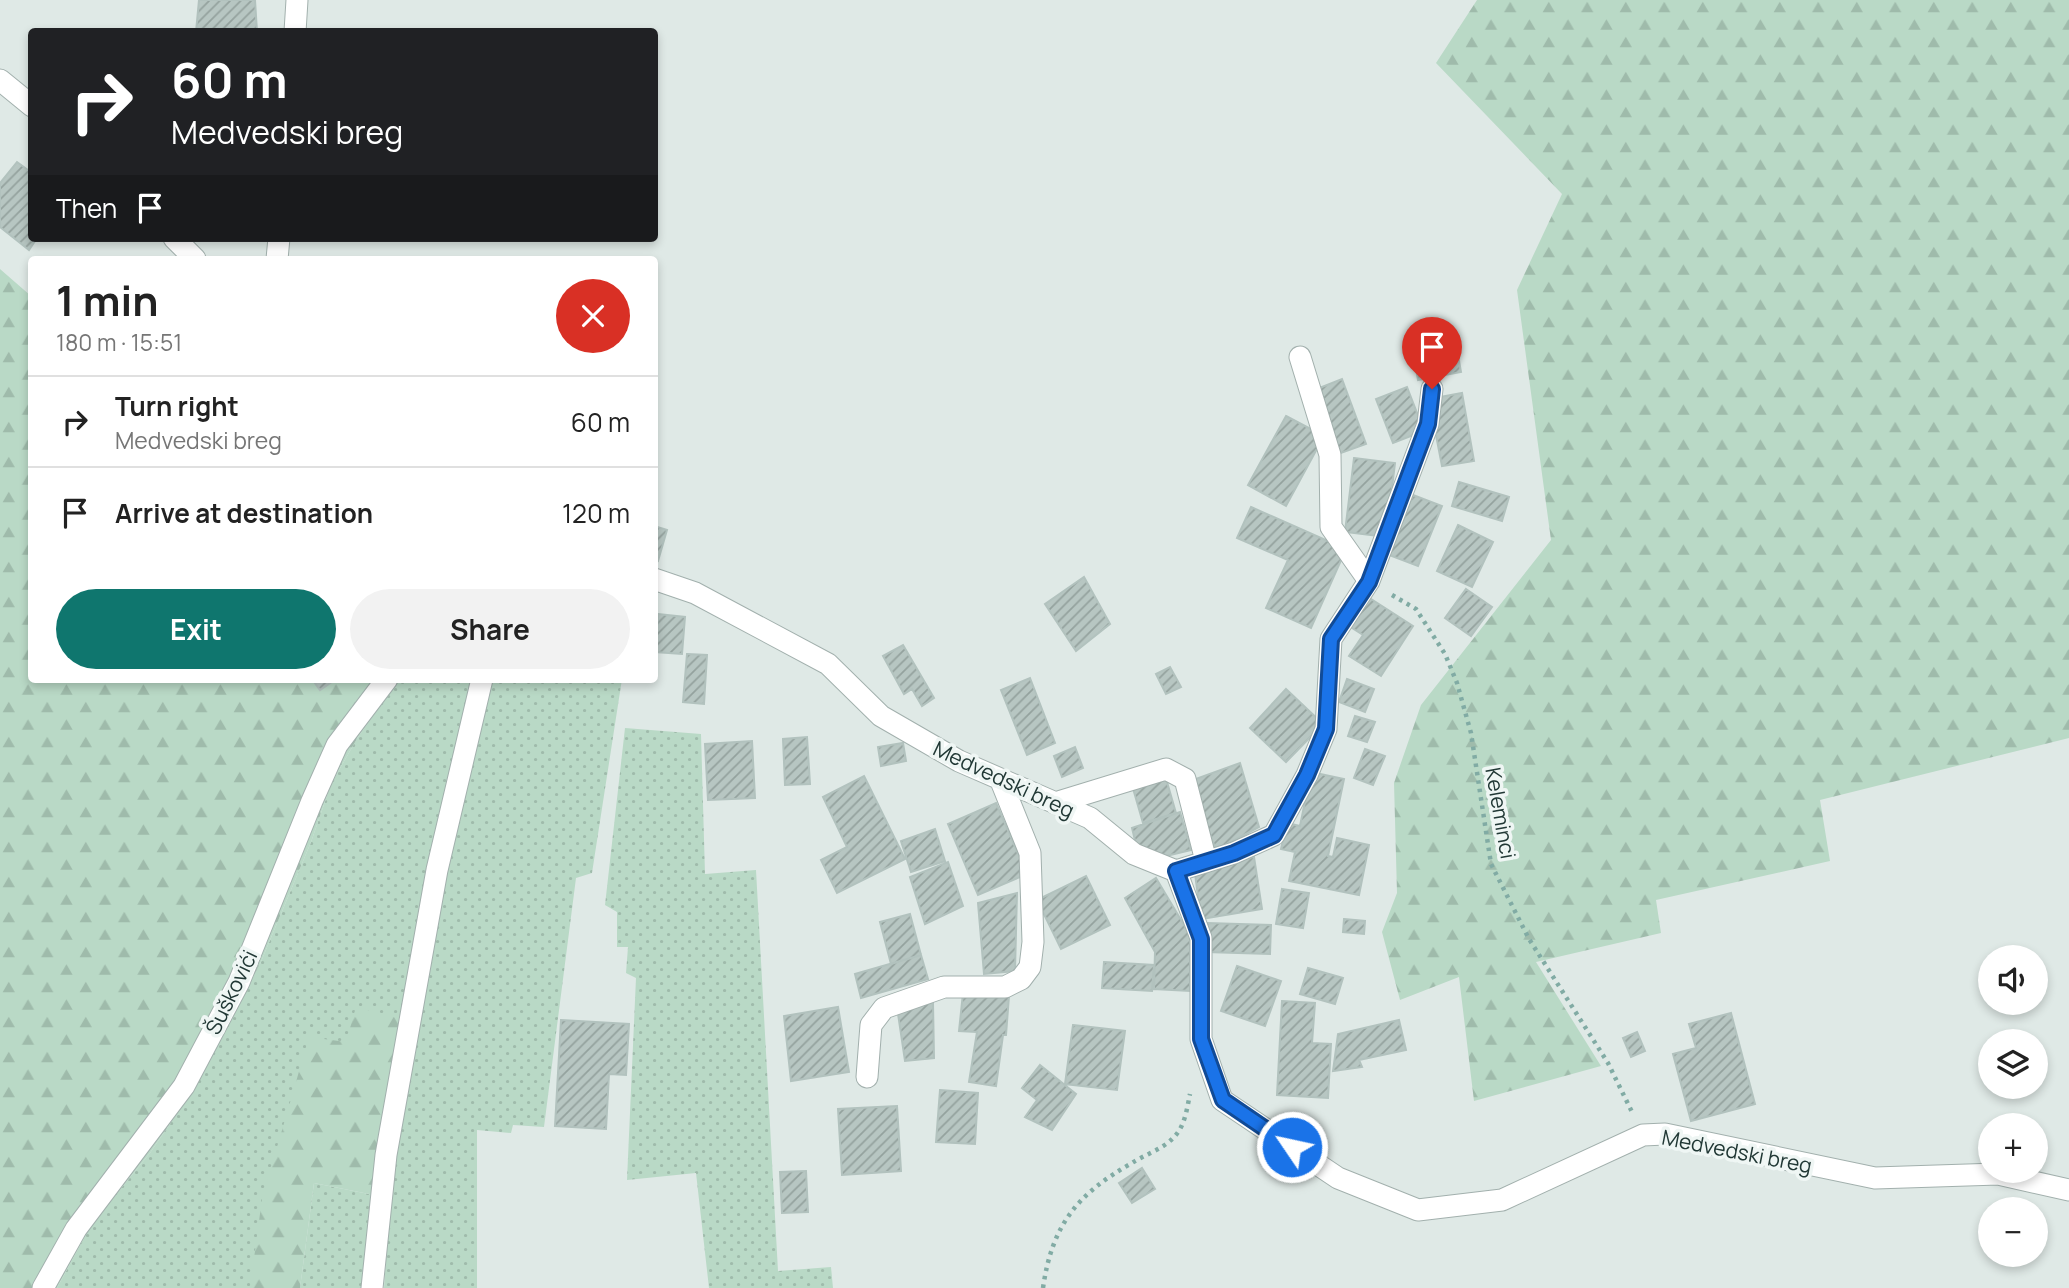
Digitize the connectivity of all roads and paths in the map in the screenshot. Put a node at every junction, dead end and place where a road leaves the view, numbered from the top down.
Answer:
1 (297, 0) edge
2 (295, 28) edge
3 (0, 80) edge
4 (28, 103) edge
5 (178, 242) edge
6 (192, 256) edge
7 (1300, 358) dead end
8 (1432, 389) dead end
9 (658, 580) edge
10 (1369, 582) junction
11 (384, 683) edge
12 (481, 683) edge
13 (1001, 781) junction
14 (1055, 803) junction
15 (1206, 861) junction
16 (1176, 871) junction
17 (867, 1077) dead end
18 (1191, 1091) dead end
19 (1643, 1135) junction
20 (2069, 1190) edge
21 (43, 1288) edge
22 (372, 1288) edge
23 (1043, 1288) edge

1 - 2 street
3 - 4 street
5 - 6 street
7 - 10 street
8 - 10 street
9 - 13 street, Medvedski breg
10 - 15 street
10 - 19 path, Keleminci
11 - 21 street, Šuškovići
12 - 22 street
13 - 14 street, Medvedski breg
13 - 17 street
14 - 15 street
14 - 16 street, Medvedski breg
15 - 16 street
16 - 19 street, Medvedski breg
18 - 23 path
19 - 20 street, Medvedski breg

